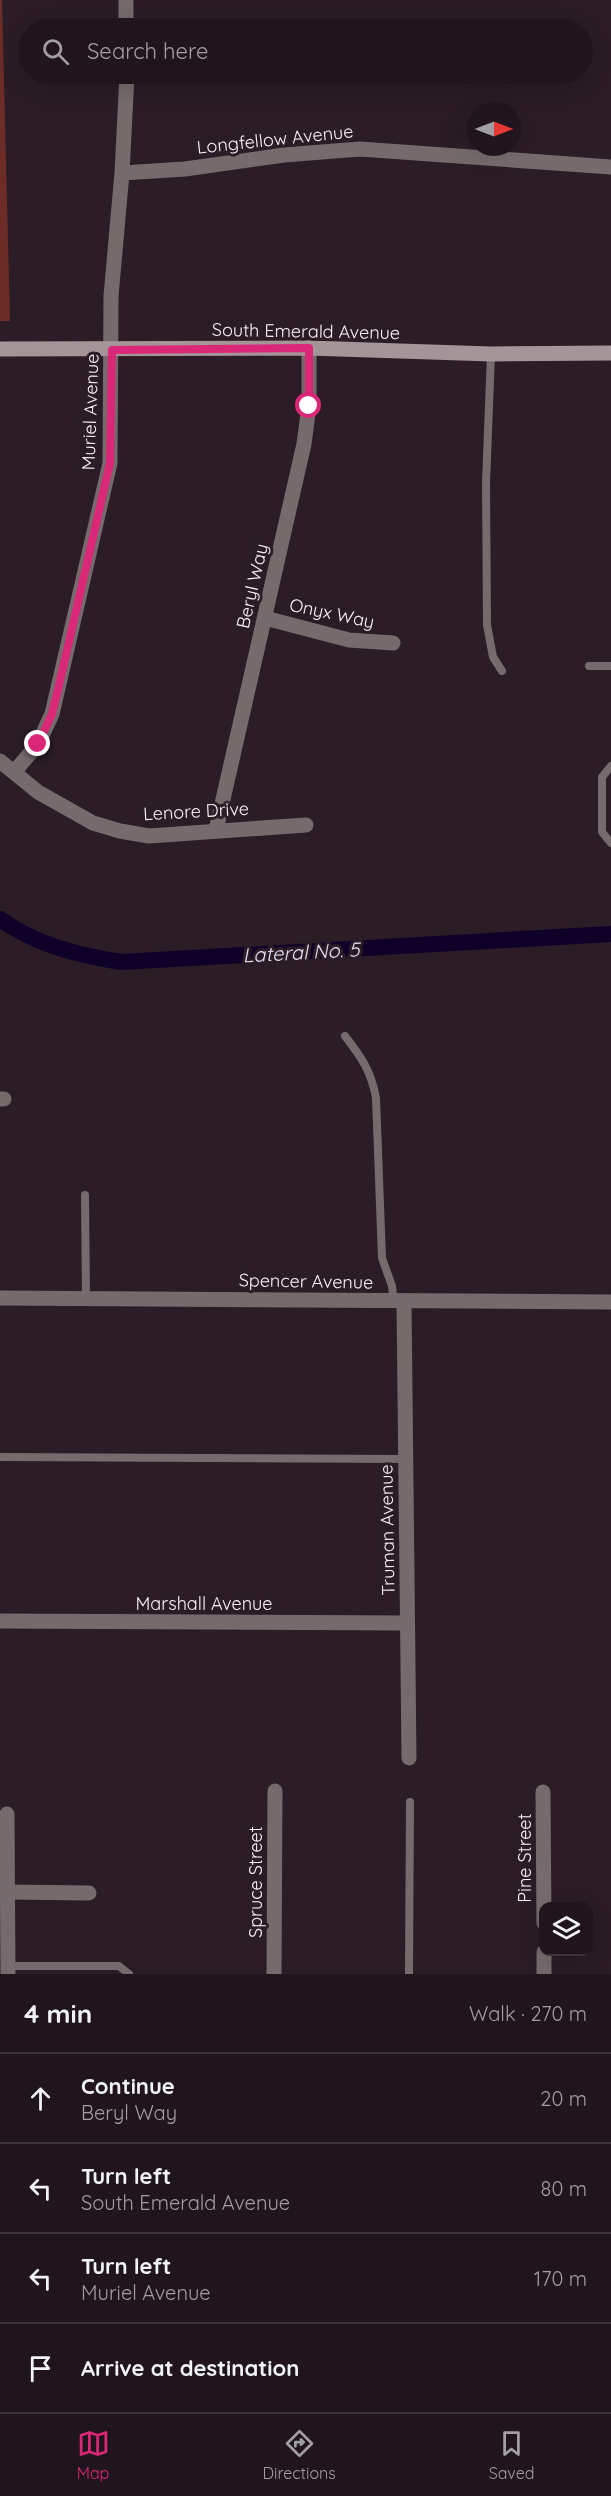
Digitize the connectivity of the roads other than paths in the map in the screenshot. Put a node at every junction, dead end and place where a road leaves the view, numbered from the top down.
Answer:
1 (126, 0) edge
2 (126, 18) edge
3 (126, 84) edge
4 (611, 167) edge
5 (122, 173) junction
6 (309, 348) junction
7 (0, 349) edge
8 (112, 350) junction
9 (611, 353) edge
10 (490, 354) junction
11 (265, 618) junction
12 (393, 643) dead end
13 (589, 666) dead end
14 (611, 666) edge
15 (502, 671) dead end
16 (0, 760) edge
17 (611, 766) edge
18 (15, 771) junction
19 (306, 825) dead end
20 (216, 830) junction
21 (611, 843) edge
22 (345, 1036) dead end
23 (85, 1195) dead end
24 (0, 1298) edge
25 (86, 1299) junction
26 (399, 1302) junction
27 (611, 1302) edge
28 (0, 1457) edge
29 (405, 1459) junction
30 (0, 1621) edge
31 (407, 1623) junction
32 (409, 1758) dead end
33 (275, 1791) dead end
34 (543, 1792) dead end
35 (410, 1802) dead end
36 (7, 1814) dead end
37 (7, 1892) junction
38 (89, 1893) dead end
39 (543, 1902) edge
40 (544, 1956) edge
41 (8, 1970) edge
42 (129, 1974) edge
43 (274, 1974) edge
44 (409, 1974) edge
45 (544, 1974) edge

1 - 2 street
3 - 5 street, Muriel Avenue
4 - 5 street, Longfellow Avenue
5 - 8 street, Muriel Avenue
6 - 8 street, South Emerald Avenue
6 - 10 street, South Emerald Avenue
6 - 11 street, Beryl Way
7 - 8 street, South Emerald Avenue
8 - 18 street, Muriel Avenue
9 - 10 street, South Emerald Avenue
10 - 15 lane
11 - 12 street, Onyx Way
11 - 20 street, Beryl Way
13 - 14 lane
16 - 18 street, Lenore Drive
17 - 21 lane
18 - 20 street, Lenore Drive
19 - 20 street, Lenore Drive
22 - 26 lane
23 - 25 lane
24 - 25 street, Spencer Avenue
25 - 26 street, Spencer Avenue
26 - 27 street, Spencer Avenue
26 - 29 street, Truman Avenue
28 - 29 lane
29 - 31 street, Truman Avenue
30 - 31 street, Marshall Avenue
31 - 32 street, Truman Avenue
33 - 43 street, Spruce Street
34 - 39 street, Pine Street
35 - 44 lane
36 - 37 street
37 - 38 street
37 - 41 street
40 - 45 street
41 - 42 lane

